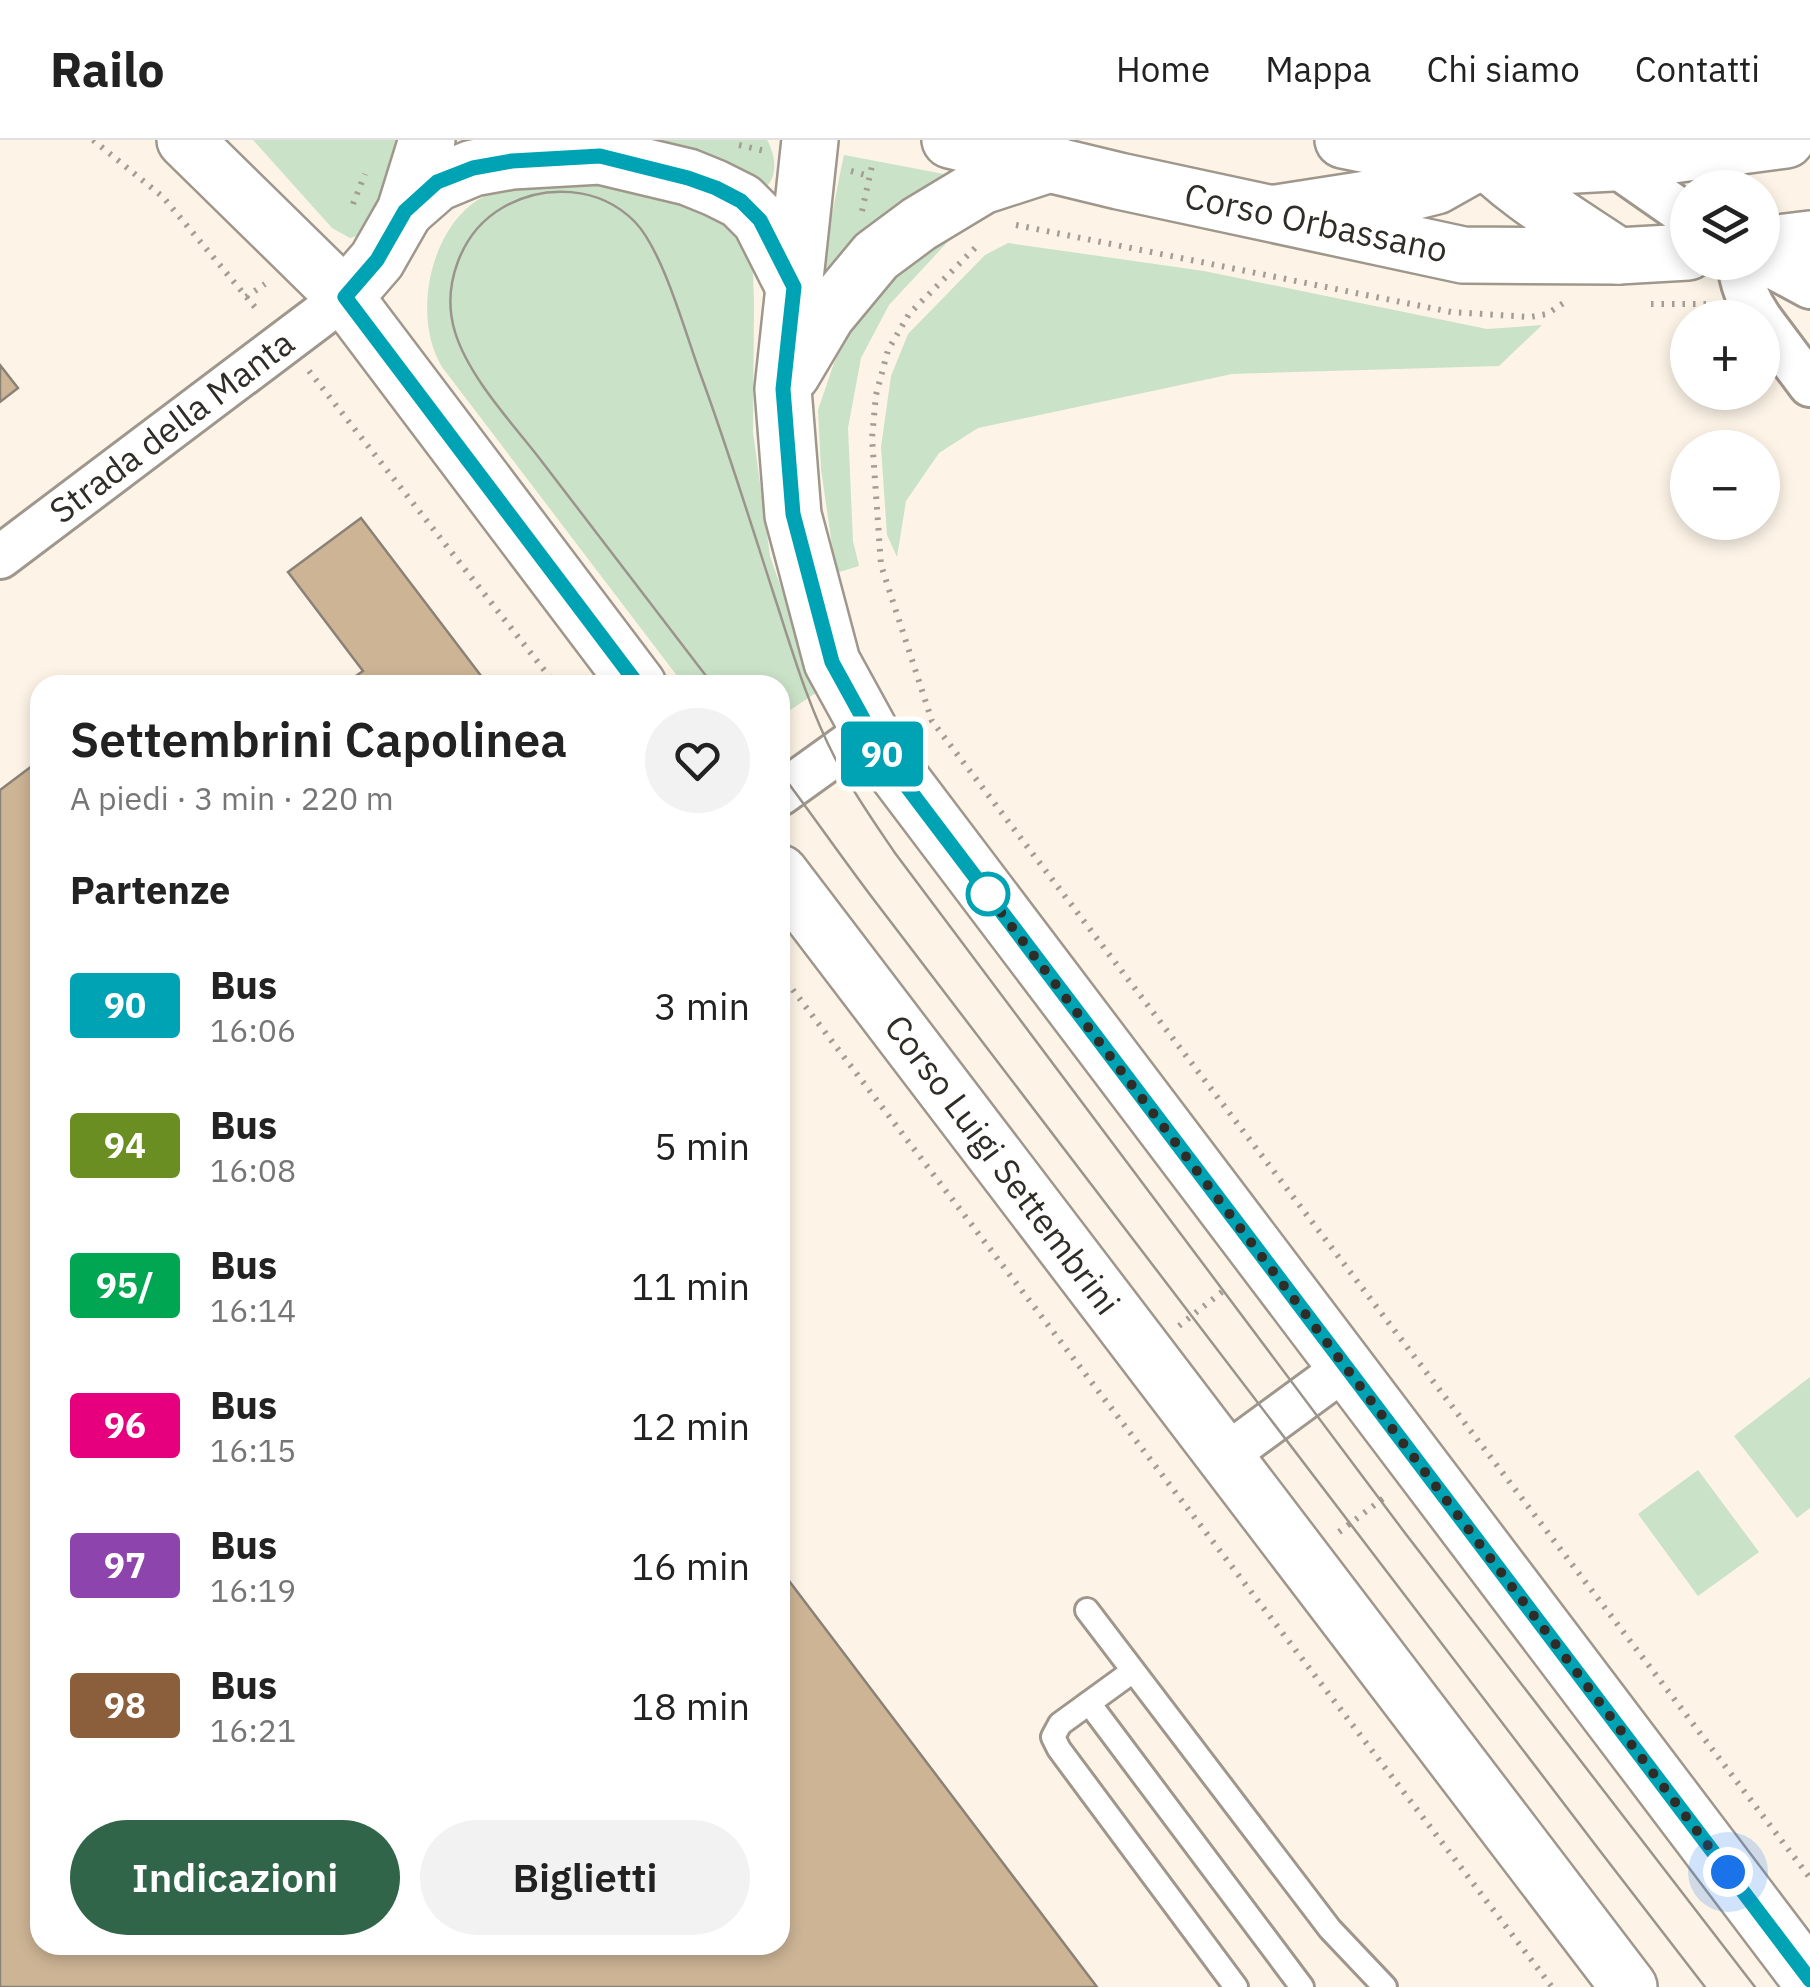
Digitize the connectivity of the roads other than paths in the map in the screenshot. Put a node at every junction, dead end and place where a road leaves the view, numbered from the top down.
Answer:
1 (184, 140) edge
2 (426, 140) edge
3 (810, 140) edge
4 (950, 140) edge
5 (1344, 140) edge
6 (1786, 140) edge
7 (1480, 146) edge
8 (1597, 152) edge
9 (1722, 159) edge
10 (1053, 163) junction
11 (1670, 203) edge
12 (405, 211) junction
13 (1274, 214) junction
14 (1810, 239) edge
15 (1780, 243) edge
16 (1670, 253) edge
17 (1618, 256) junction
18 (1780, 271) edge
19 (794, 287) junction
20 (1810, 287) edge
21 (345, 297) junction
22 (1780, 344) edge
23 (1810, 385) edge
24 (783, 389) junction
25 (0, 557) edge
26 (630, 675) edge
27 (869, 730) junction
28 (790, 787) edge
29 (790, 886) edge
30 (1345, 1368) junction
31 (1225, 1456) junction
32 (1087, 1610) dead end
33 (1133, 1670) junction
34 (1089, 1703) junction
35 (1810, 1980) edge
36 (1236, 1987) edge
37 (1302, 1987) edge
38 (1385, 1987) edge
39 (1629, 1987) edge

1 - 21 main road
2 - 12 main road
3 - 19 main road
4 - 10 main road, Corso Orbassano
5 - 7 main road
6 - 9 main road
7 - 8 main road
7 - 13 main road
7 - 17 main road
8 - 9 main road
8 - 11 street
10 - 13 main road, Corso Orbassano
10 - 24 main road
12 - 19 main road
12 - 21 main road
13 - 17 main road, Corso Orbassano
14 - 15 main road
16 - 17 main road, Corso Orbassano
18 - 20 street
19 - 24 main road
21 - 25 street, Strada della Manta
21 - 26 main road
22 - 23 street
24 - 27 main road
27 - 28 street
27 - 30 main road
29 - 31 main road, Corso Luigi Settembrini
30 - 31 street
30 - 35 main road
31 - 39 main road, Corso Luigi Settembrini
32 - 33 lane
33 - 34 lane
33 - 38 lane
34 - 36 lane
34 - 37 lane

